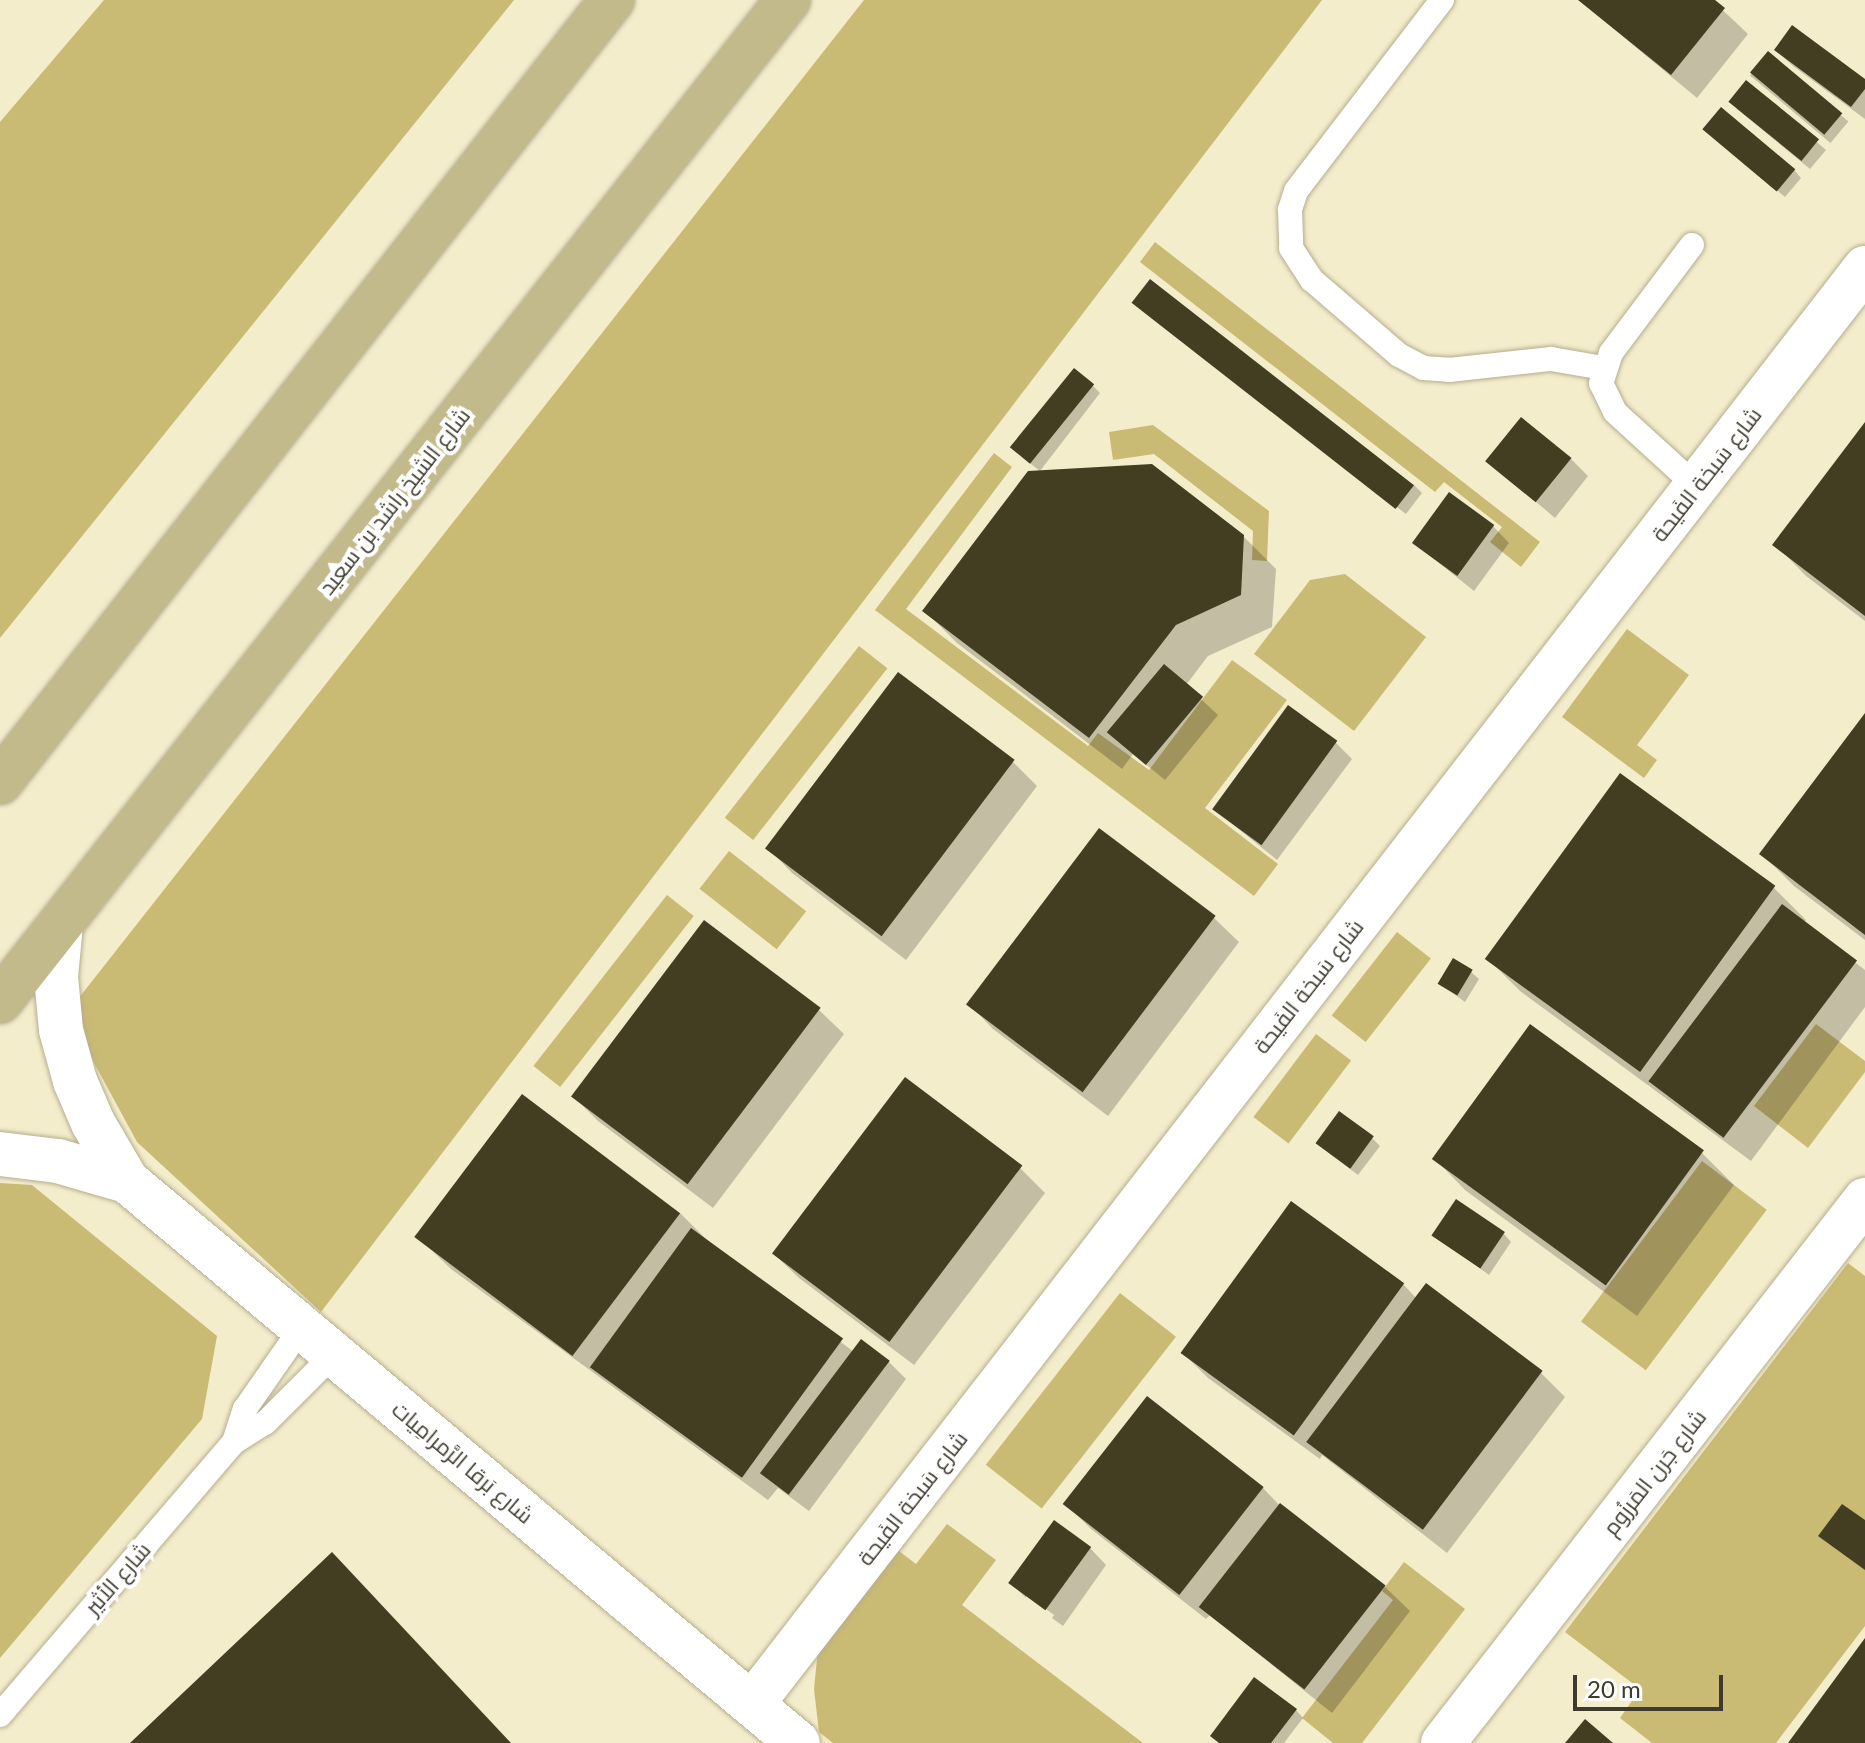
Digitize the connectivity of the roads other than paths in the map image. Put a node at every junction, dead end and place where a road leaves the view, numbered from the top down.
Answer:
1 (612, 0) edge
2 (788, 0) edge
3 (1442, 0) edge
4 (1692, 245) dead end
5 (1865, 268) edge
6 (1603, 368) junction
7 (1696, 486) junction
8 (0, 782) edge
9 (61, 924) junction
10 (0, 1001) edge
11 (0, 1154) edge
12 (127, 1181) junction
13 (1865, 1200) edge
14 (318, 1341) junction
15 (234, 1442) junction
16 (752, 1704) junction
17 (0, 1715) edge
18 (798, 1743) edge
19 (1443, 1743) edge

1 - 8 main road
2 - 9 main road, شارع الشيخ راشد بن سعيد
3 - 6 lane
4 - 6 lane
5 - 7 street, شارع سَبخة الفَيحة
6 - 7 lane
7 - 16 street, شارع سَبخة الفَيحة
9 - 10 main road, شارع الشيخ راشد بن سعيد
9 - 12 street, شارع بَرقا الرَّمرامِيات
11 - 12 street, شارع بَرقا الرَّمرامِيات
12 - 14 street, شارع بَرقا الرَّمرامِيات
13 - 19 street, شارع جَرن المَرزُوم
14 - 15 lane, شارع الأثير
14 - 15 lane, شارع الأثير
14 - 16 street, شارع بَرقا الرَّمرامِيات
15 - 17 lane, شارع الأثير
16 - 18 street, شارع بَرقا الرَّمرامِيات

